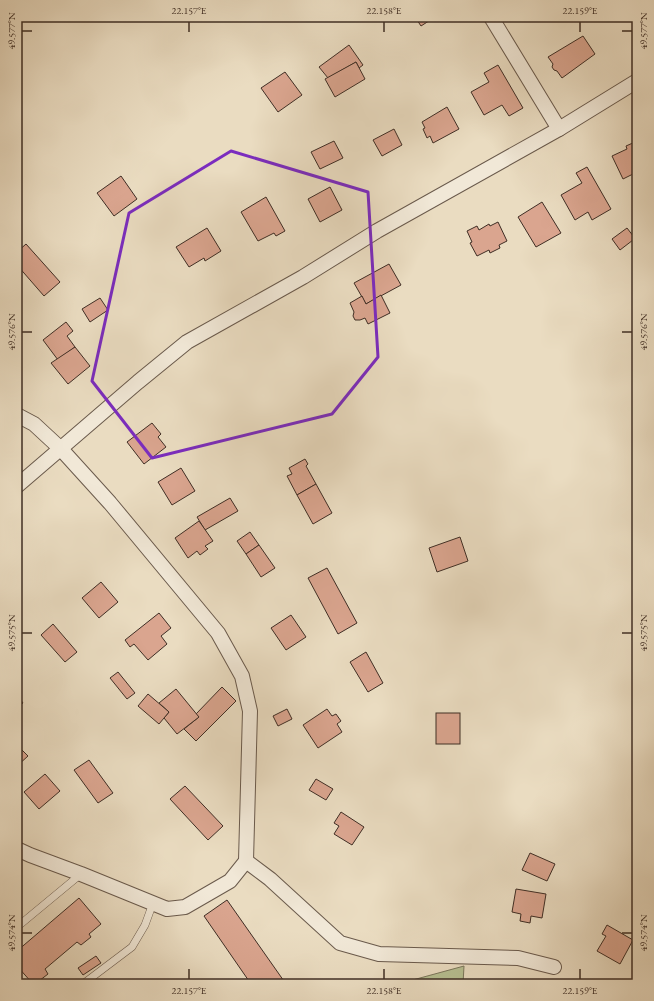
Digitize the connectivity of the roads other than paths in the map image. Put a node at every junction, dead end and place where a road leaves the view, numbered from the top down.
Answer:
1 (491, 17) edge
2 (637, 81) edge
3 (559, 129) junction
4 (17, 415) edge
5 (60, 449) junction
6 (17, 486) edge
7 (17, 848) edge
8 (246, 861) junction
9 (81, 874) junction
10 (153, 903) junction
11 (17, 927) edge
12 (554, 967) dead end
13 (83, 984) edge

1 - 3 street
2 - 3 street
3 - 5 street
4 - 5 street
5 - 6 street
5 - 8 street
7 - 9 street
8 - 10 street
8 - 12 street
9 - 10 street
9 - 11 lane
10 - 13 lane

